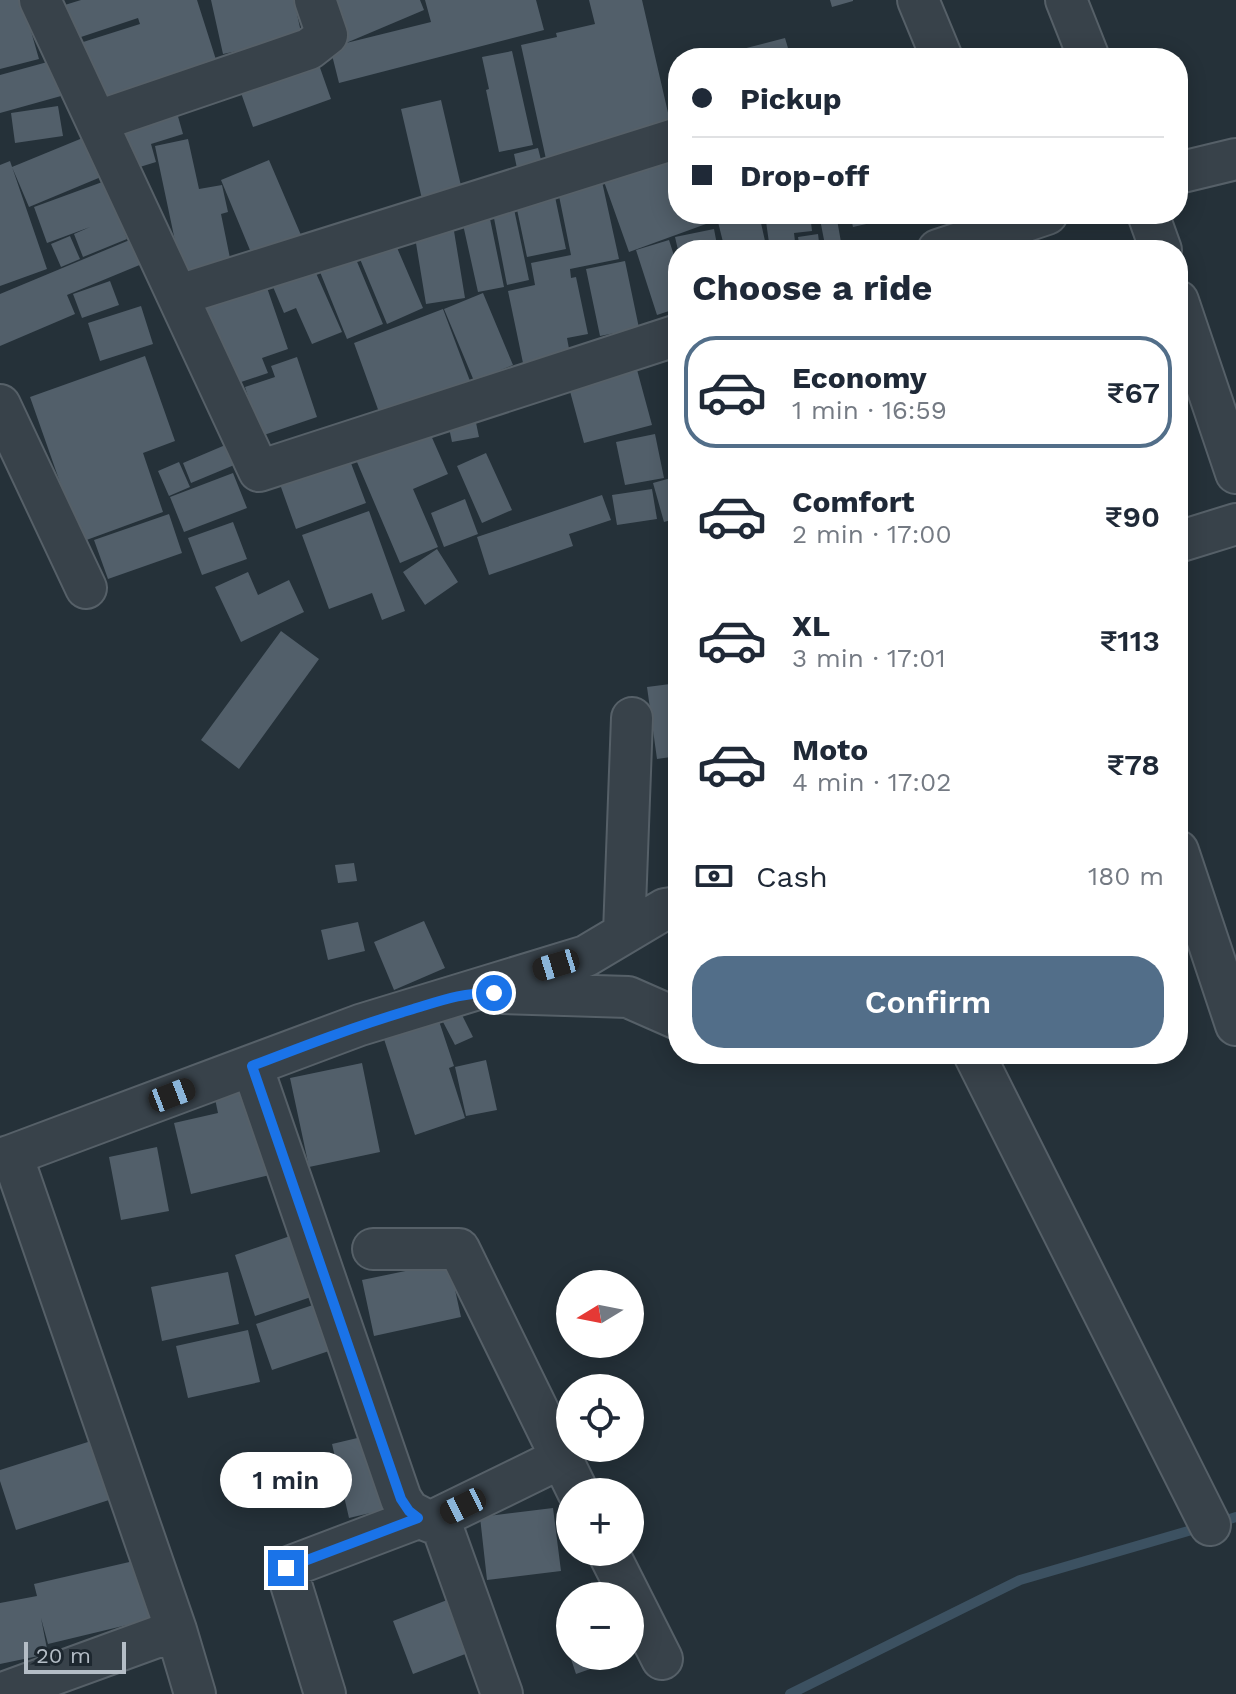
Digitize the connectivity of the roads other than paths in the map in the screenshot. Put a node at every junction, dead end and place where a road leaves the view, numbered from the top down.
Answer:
1 (40, 0) edge
2 (315, 0) edge
3 (918, 0) edge
4 (1066, 0) edge
5 (936, 48) edge
6 (1085, 48) edge
7 (98, 121) junction
8 (668, 141) edge
9 (1236, 159) edge
10 (1188, 171) edge
11 (995, 224) edge
12 (960, 240) edge
13 (179, 295) junction
14 (1188, 331) edge
15 (668, 338) edge
16 (0, 405) edge
17 (1236, 473) edge
18 (1236, 524) edge
19 (1188, 539) edge
20 (86, 588) dead end
21 (632, 718) dead end
22 (668, 909) edge
23 (1189, 920) edge
24 (624, 933) junction
25 (467, 993) junction
26 (668, 1015) edge
27 (1236, 1025) edge
28 (979, 1064) edge
29 (252, 1066) junction
30 (6, 1157) edge
31 (373, 1249) dead end
32 (570, 1475) edge
33 (428, 1518) junction
34 (1210, 1525) dead end
35 (615, 1566) edge
36 (176, 1630) junction
37 (662, 1659) dead end
38 (0, 1694) edge
39 (195, 1694) edge
40 (325, 1694) edge
41 (502, 1694) edge

1 - 7 street
2 - 7 street
3 - 5 street
4 - 6 street
7 - 13 street
8 - 13 street
9 - 10 street
11 - 12 street
13 - 15 street
14 - 17 street
16 - 20 street
18 - 19 street
21 - 24 street
22 - 24 street
23 - 27 street
24 - 25 street
25 - 26 street
25 - 29 street
28 - 34 street
29 - 30 street
29 - 33 street
30 - 36 street
31 - 32 street
32 - 33 street
33 - 40 street
33 - 41 street
35 - 37 street
36 - 38 street
36 - 39 street

